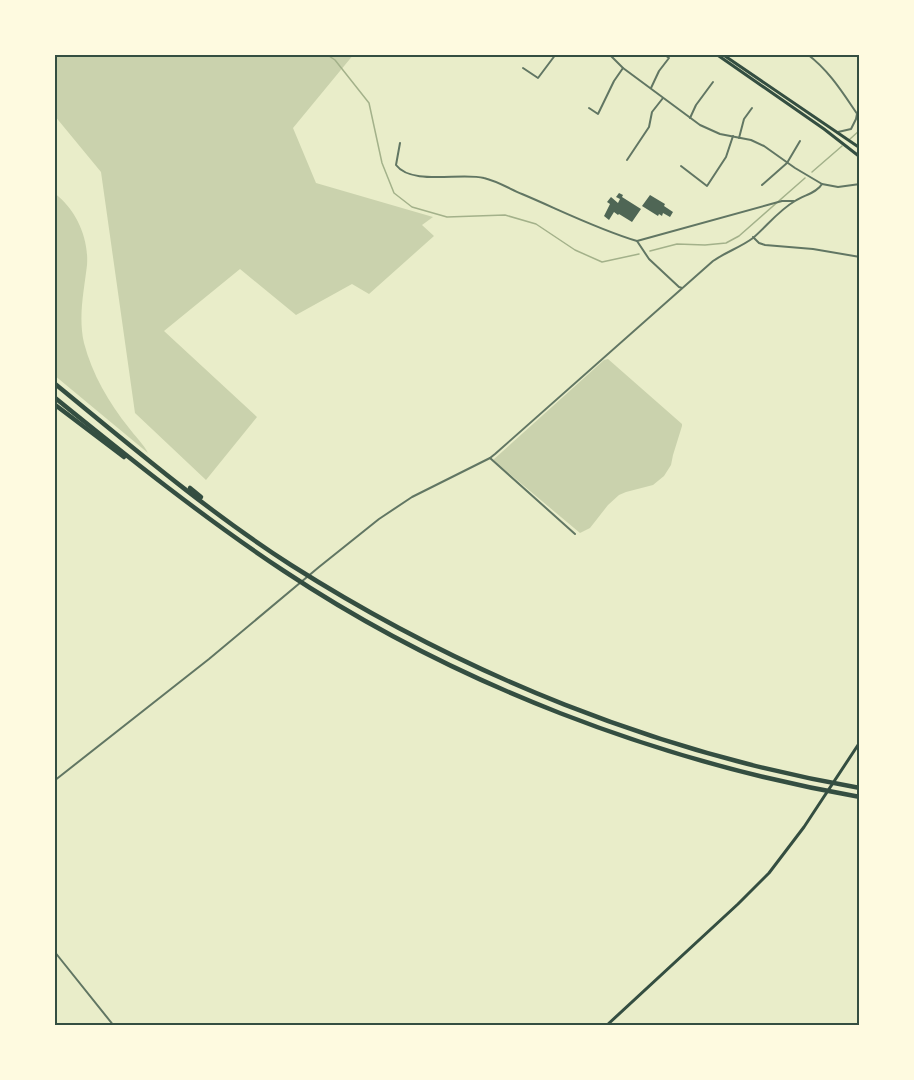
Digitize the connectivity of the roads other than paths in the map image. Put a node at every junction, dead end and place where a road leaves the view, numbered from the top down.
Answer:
1 (556, 54) edge
2 (610, 54) edge
3 (716, 54) edge
4 (722, 54) edge
5 (807, 54) edge
6 (665, 55) edge
7 (523, 68) dead end
8 (623, 68) junction
9 (713, 82) dead end
10 (651, 88) junction
11 (663, 98) junction
12 (589, 108) dead end
13 (752, 108) dead end
14 (857, 114) junction
15 (690, 118) junction
16 (860, 118) edge
17 (837, 132) junction
18 (732, 136) junction
19 (739, 138) junction
20 (800, 141) dead end
21 (400, 143) dead end
22 (860, 148) edge
23 (860, 157) edge
24 (627, 160) dead end
25 (787, 163) junction
26 (681, 165) dead end
27 (860, 183) edge
28 (822, 184) junction
29 (762, 185) dead end
30 (794, 201) junction
31 (753, 237) junction
32 (637, 241) junction
33 (860, 257) edge
34 (682, 288) junction
35 (54, 383) edge
36 (54, 397) edge
37 (54, 404) edge
38 (490, 458) junction
39 (152, 476) junction
40 (190, 489) dead end
41 (232, 525) junction
42 (575, 534) dead end
43 (860, 742) edge
44 (54, 781) edge
45 (860, 788) edge
46 (860, 797) edge
47 (54, 951) edge
48 (114, 1026) edge
49 (606, 1026) edge

1 - 7 street
2 - 8 street
3 - 23 main road
4 - 17 main road
5 - 14 street
6 - 10 street
8 - 10 street
8 - 12 street
9 - 15 street
10 - 11 street
11 - 15 street
11 - 24 street
13 - 19 street
14 - 16 street
14 - 17 street
15 - 18 street
17 - 22 main road
18 - 19 street
18 - 26 street
19 - 25 street
20 - 25 street
21 - 32 street
25 - 28 street
25 - 29 street
27 - 28 street
28 - 30 street
30 - 31 street
30 - 32 street
31 - 33 street
31 - 34 street
32 - 34 street
34 - 38 street
35 - 41 highway
36 - 39 highway
37 - 39 highway
38 - 42 street
38 - 44 street
39 - 46 highway
40 - 41 highway
41 - 45 highway
43 - 49 main road
47 - 48 street

